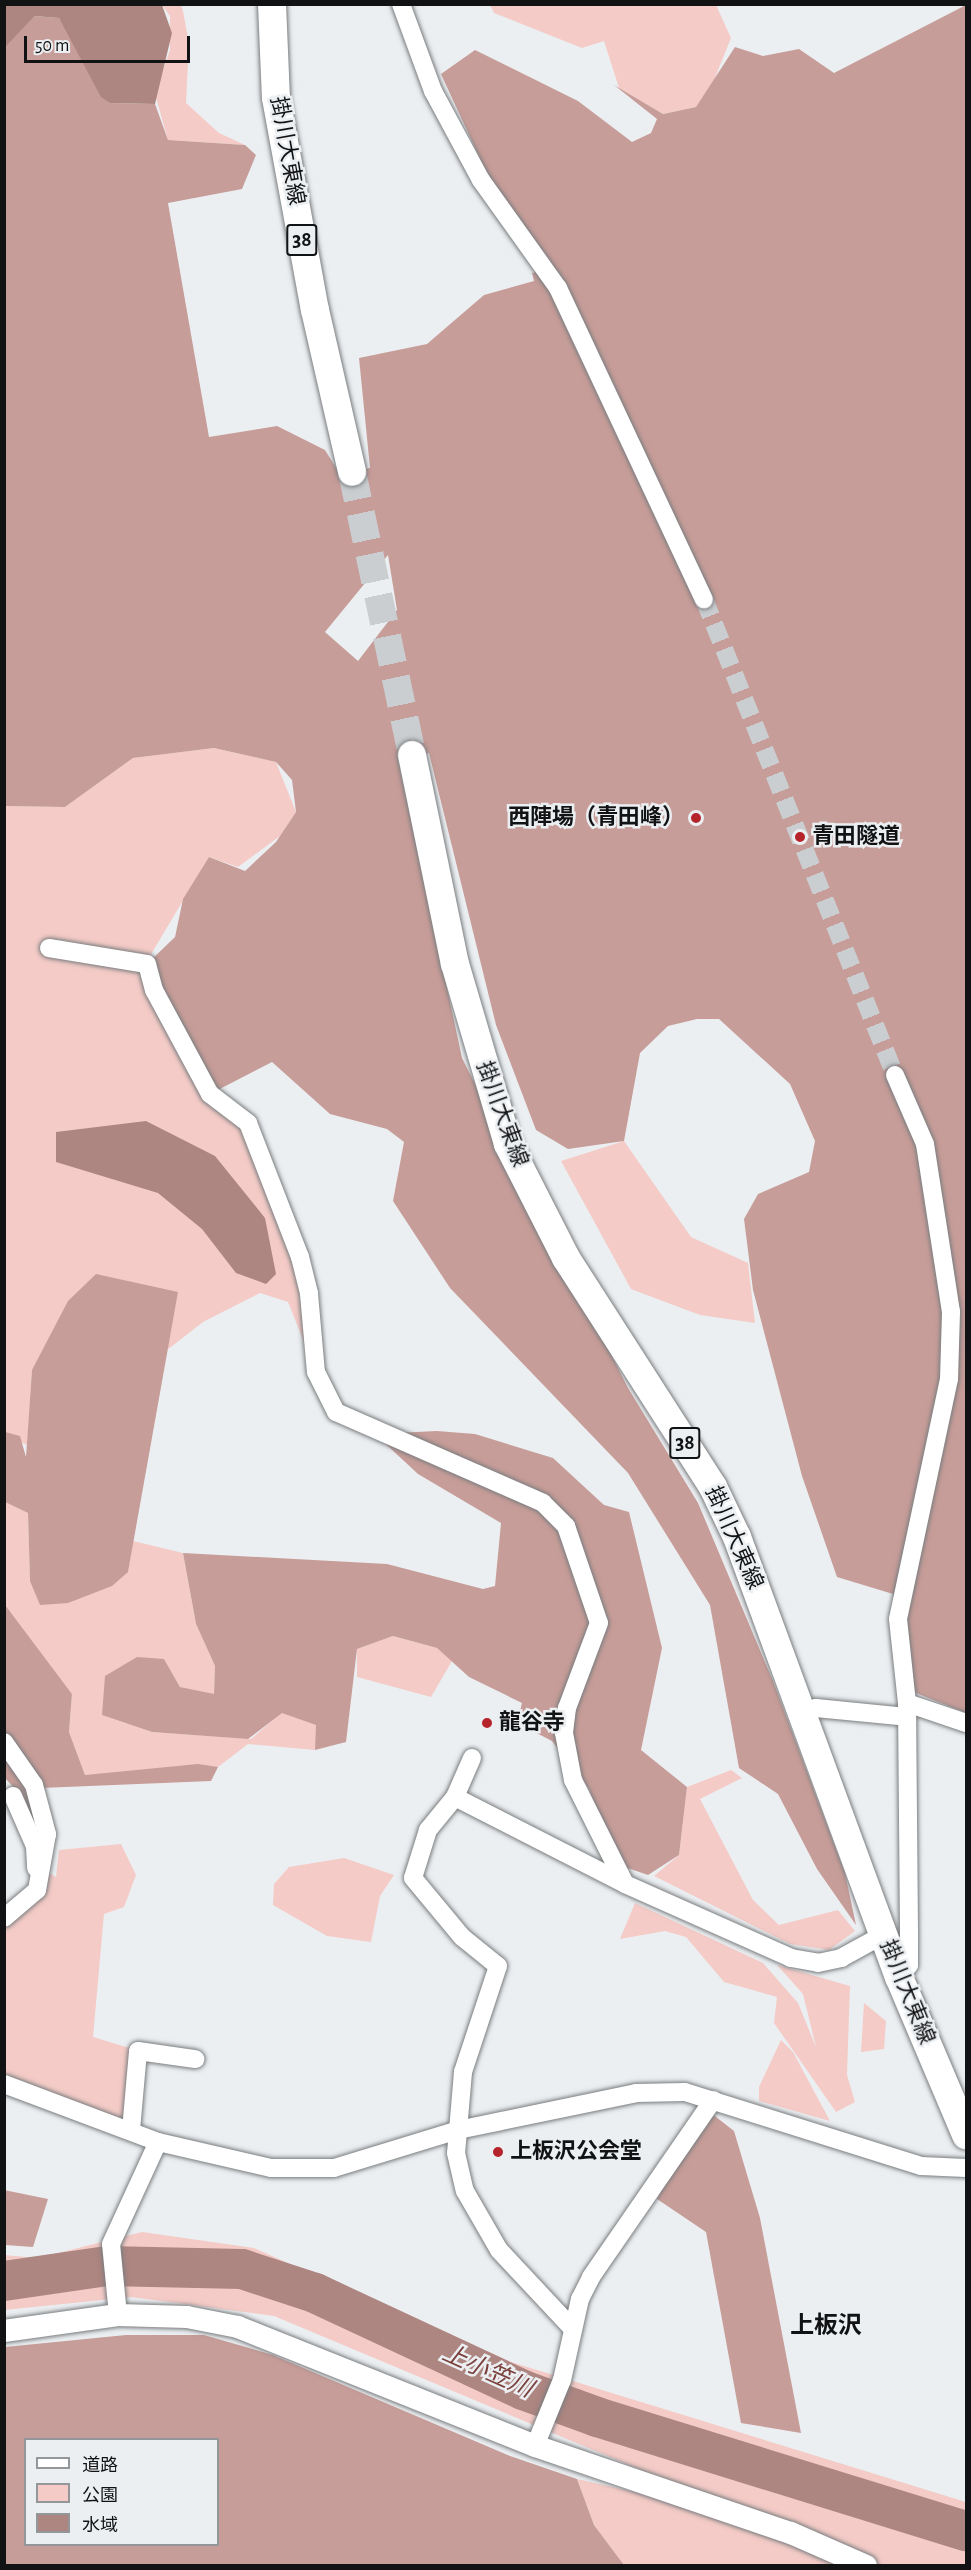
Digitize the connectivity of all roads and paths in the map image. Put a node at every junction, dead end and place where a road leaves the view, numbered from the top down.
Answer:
1 (272, 4) edge
2 (401, 4) edge
3 (352, 472) tunnel mouth
4 (704, 599) tunnel mouth
5 (412, 755) tunnel mouth
6 (49, 948) dead end
7 (895, 1075) tunnel mouth
8 (907, 1710) junction
9 (806, 1713) junction
10 (966, 1723) edge
11 (4, 1742) edge
12 (472, 1758) dead end
13 (13, 1796) dead end
14 (455, 1797) junction
15 (626, 1884) junction
16 (27, 1900) junction
17 (4, 1918) edge
18 (884, 1935) junction
19 (899, 1977) junction
20 (195, 2059) dead end
21 (4, 2084) edge
22 (713, 2100) junction
23 (131, 2130) junction
24 (458, 2130) junction
25 (966, 2135) edge
26 (158, 2142) junction
27 (966, 2168) edge
28 (117, 2307) junction
29 (573, 2329) junction
30 (4, 2331) edge
31 (535, 2446) junction
32 (866, 2565) edge

1 - 3 main road, 掛川大東線 / 38
2 - 4 street
5 - 9 main road, 掛川大東線 / 38
6 - 15 street
7 - 8 street
8 - 9 street
8 - 10 street
8 - 19 street
9 - 18 main road, 掛川大東線 / 38
11 - 16 street
12 - 14 street
13 - 16 street
14 - 15 street
14 - 24 street
15 - 18 street
16 - 17 street
18 - 19 main road, 掛川大東線 / 38
19 - 25 main road, 掛川大東線 / 38
20 - 23 street
21 - 23 street
22 - 24 street
22 - 27 street
22 - 29 street
23 - 26 street
24 - 26 street
24 - 29 street
26 - 28 street
28 - 30 street
28 - 31 street
29 - 31 street
31 - 32 street

